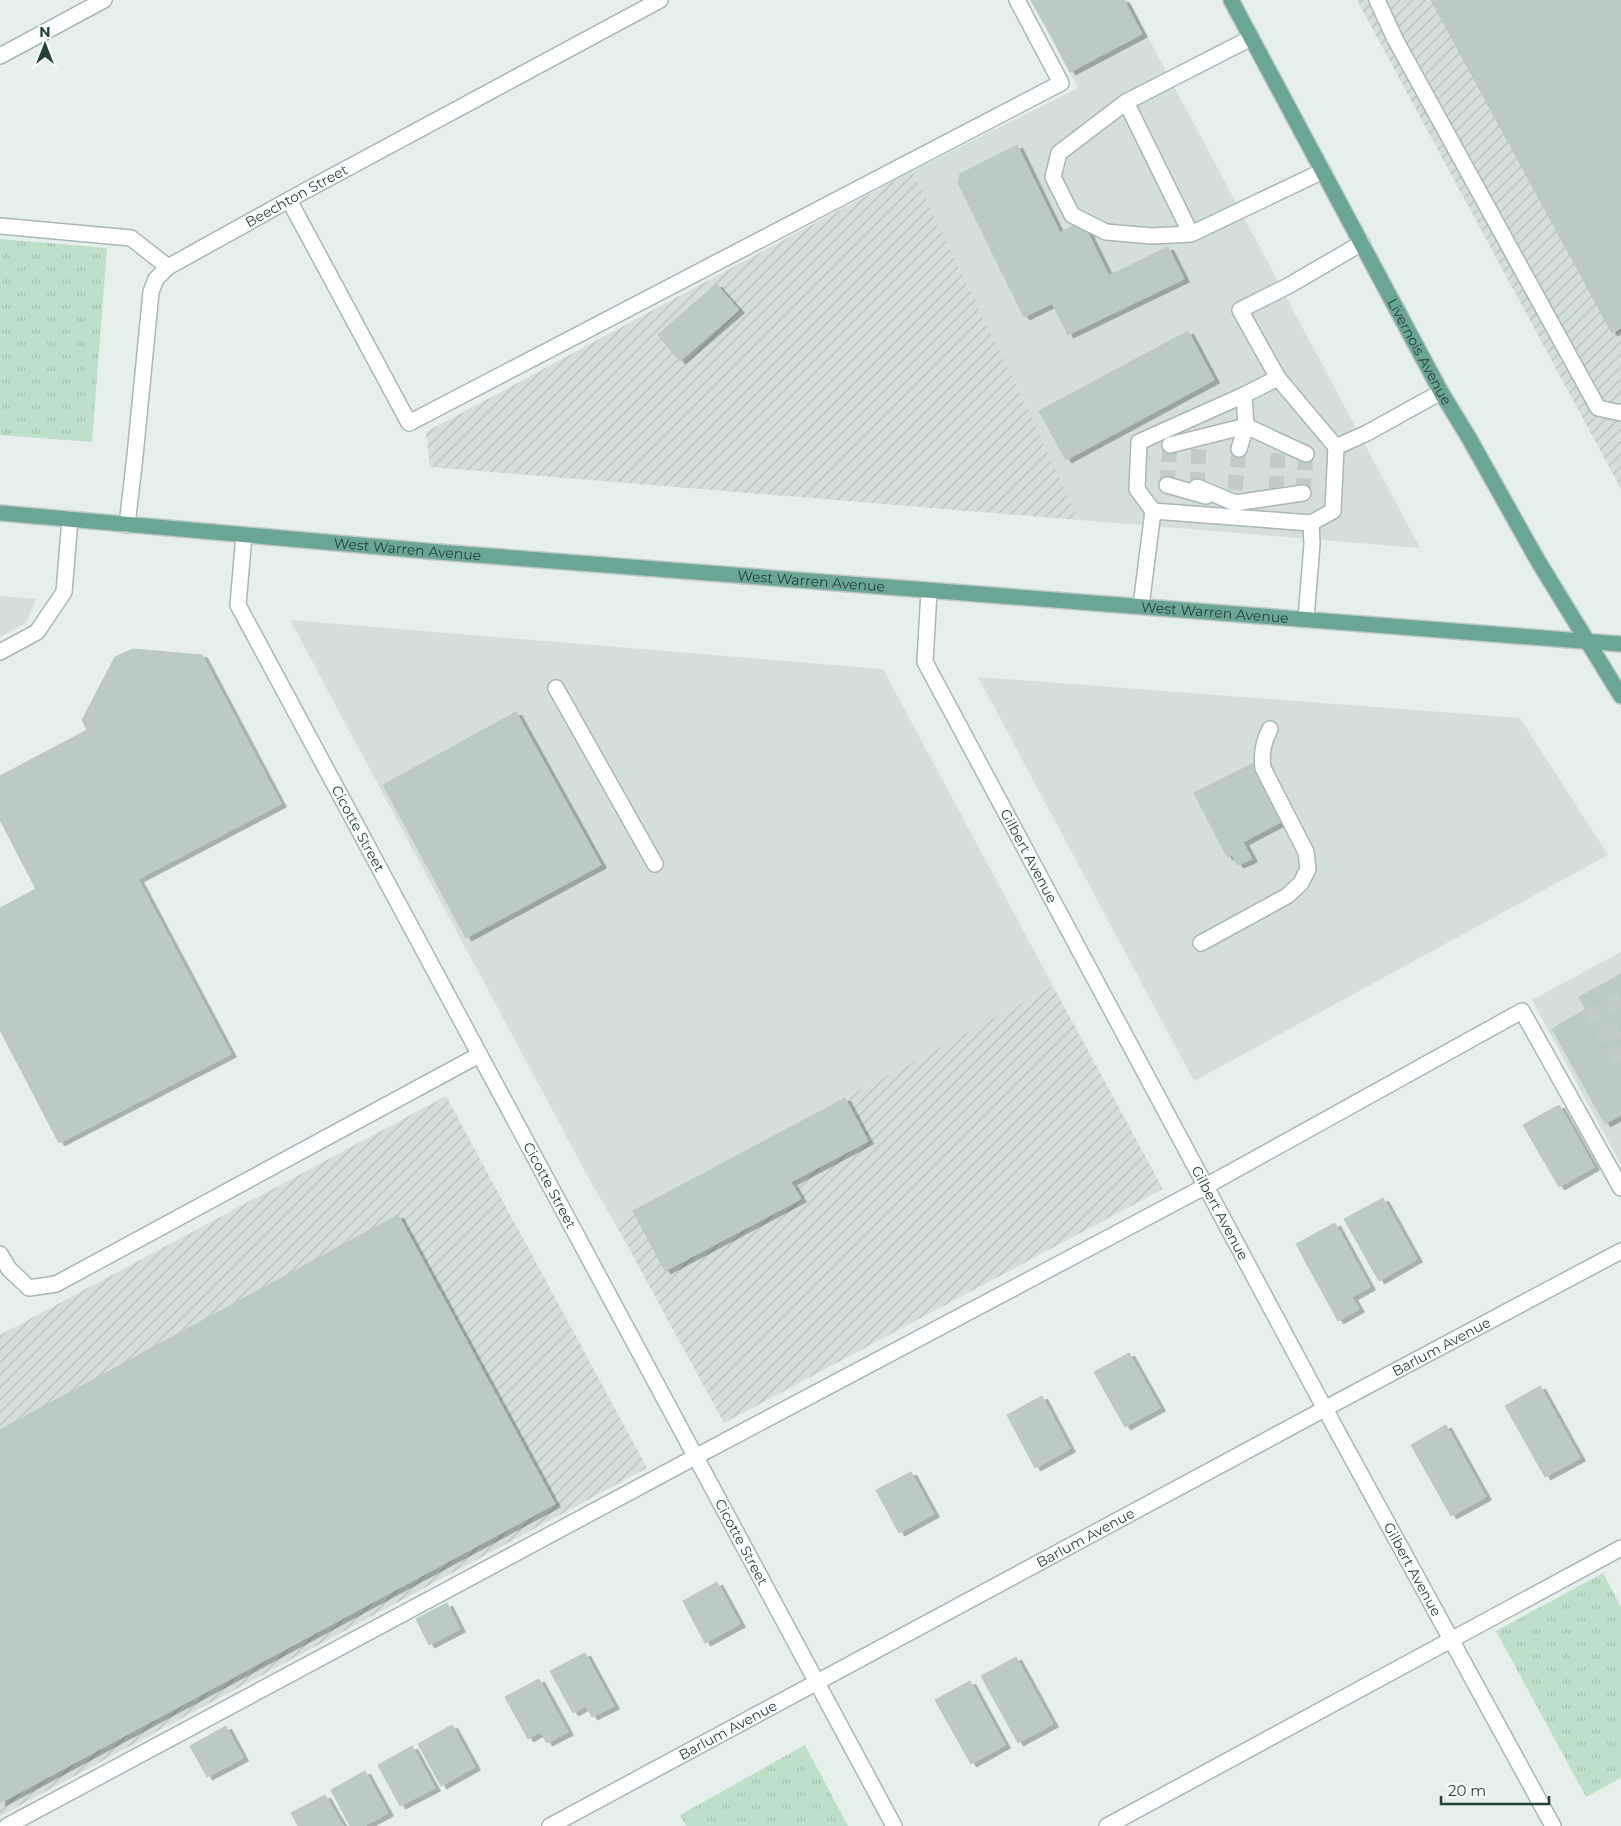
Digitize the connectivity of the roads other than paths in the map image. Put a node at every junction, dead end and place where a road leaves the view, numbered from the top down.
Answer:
1 (104, 0) edge
2 (660, 0) edge
3 (1017, 0) edge
4 (1231, 0) edge
5 (1377, 0) edge
6 (1251, 38) junction
7 (0, 56) edge
8 (1126, 102) junction
9 (1323, 170) junction
10 (289, 200) junction
11 (0, 226) edge
12 (1191, 234) junction
13 (1362, 243) junction
14 (168, 267) junction
15 (1278, 378) junction
16 (1441, 392) junction
17 (1244, 395) junction
18 (1621, 413) edge
19 (1246, 426) junction
20 (1170, 445) dead end
21 (1199, 447) dead end
22 (1336, 447) junction
23 (1238, 449) tunnel mouth
24 (1278, 452) dead end
25 (1306, 454) dead end
26 (1167, 485) dead end
27 (1197, 487) dead end
28 (1276, 491) dead end
29 (1303, 493) dead end
30 (1235, 504) junction
31 (1153, 510) junction
32 (0, 514) edge
33 (70, 519) junction
34 (1311, 523) junction
35 (127, 525) junction
36 (244, 535) junction
37 (929, 591) junction
38 (1142, 606) junction
39 (1306, 619) junction
40 (1588, 641) junction
41 (1621, 644) edge
42 (0, 652) edge
43 (556, 688) dead end
44 (1621, 696) edge
45 (1270, 729) dead end
46 (655, 864) dead end
47 (1201, 943) dead end
48 (479, 1055) junction
49 (1206, 1186) junction
50 (1621, 1188) edge
51 (1621, 1251) edge
52 (0, 1254) edge
53 (1325, 1408) junction
54 (695, 1457) junction
55 (1621, 1548) edge
56 (1451, 1639) junction
57 (816, 1682) junction
58 (8, 1826) edge
59 (550, 1826) edge
60 (894, 1826) edge
61 (1107, 1826) edge
62 (1553, 1826) edge

1 - 7 street
2 - 10 street, Beechton Street
3 - 10 street
4 - 6 main road, Livernois Avenue
5 - 18 street
6 - 8 street
6 - 9 main road, Livernois Avenue
8 - 12 street
8 - 12 street
9 - 12 street
9 - 13 main road, Livernois Avenue
10 - 14 street, Beechton Street
11 - 14 street
13 - 15 street
13 - 16 main road, Livernois Avenue
14 - 35 street, Beechton Street
15 - 17 street
15 - 22 street
16 - 22 street
16 - 40 main road, Livernois Avenue
17 - 19 street
17 - 31 street
19 - 20 street
19 - 21 street
19 - 23 street
19 - 24 street
19 - 25 street
22 - 34 street
26 - 30 street
27 - 30 street
28 - 30 street
29 - 30 street
30 - 31 street
30 - 34 street
31 - 38 street
32 - 33 main road, West Warren Avenue
33 - 35 main road, West Warren Avenue
33 - 42 street
34 - 39 street
35 - 36 main road, West Warren Avenue
36 - 37 main road, West Warren Avenue
36 - 48 street, Cicotte Street
37 - 38 main road, West Warren Avenue
37 - 49 street, Gilbert Avenue
38 - 39 main road, West Warren Avenue
39 - 40 main road, West Warren Avenue
40 - 41 main road, West Warren Avenue
40 - 44 main road, Livernois Avenue
43 - 46 street
45 - 47 street
48 - 52 street
48 - 54 street, Cicotte Street
49 - 50 street
49 - 53 street, Gilbert Avenue
49 - 54 street
51 - 53 street, Barlum Avenue
53 - 56 street, Gilbert Avenue
53 - 57 street, Barlum Avenue
54 - 57 street, Cicotte Street
54 - 58 street
55 - 56 street
56 - 61 street
56 - 62 street, Gilbert Avenue
57 - 59 street, Barlum Avenue
57 - 60 street, Cicotte Street

